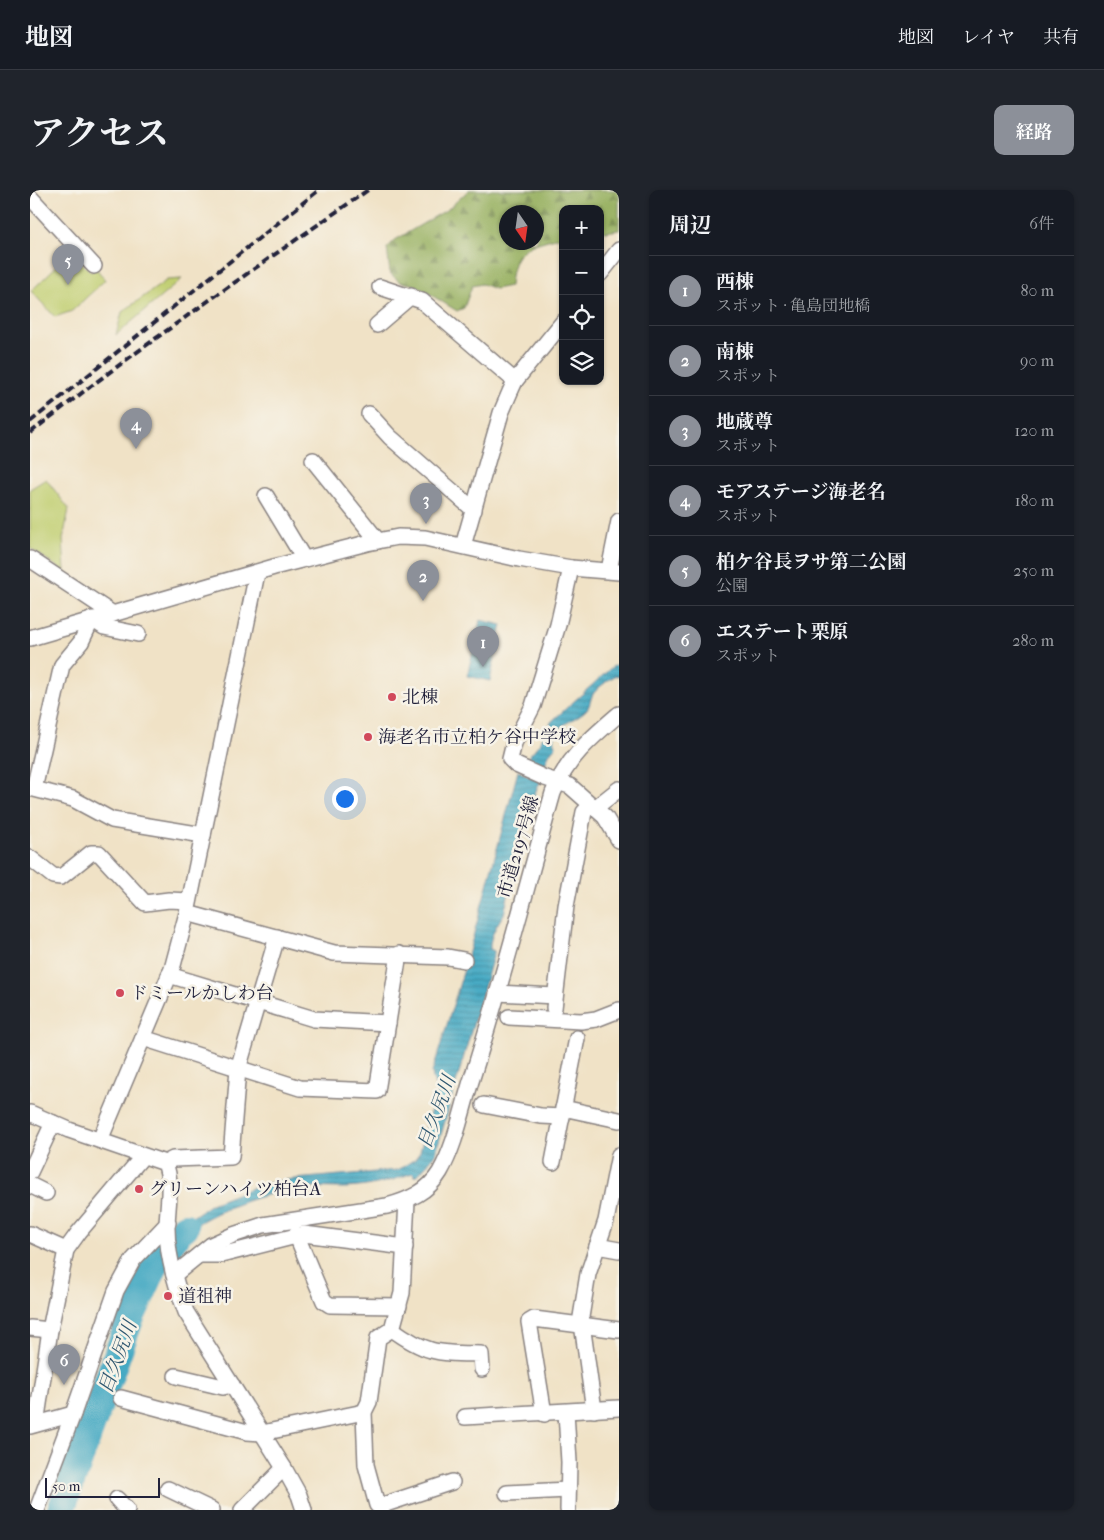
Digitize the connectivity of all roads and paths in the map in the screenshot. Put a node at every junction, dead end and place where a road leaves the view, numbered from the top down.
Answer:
1 (30, 197) edge
2 (619, 250) edge
3 (94, 266) dead end
4 (604, 269) edge
5 (380, 287) dead end
6 (411, 296) junction
7 (377, 325) dead end
8 (559, 327) edge
9 (515, 381) junction
10 (369, 414) dead end
11 (313, 460) dead end
12 (266, 496) dead end
13 (474, 510) junction
14 (619, 520) edge
15 (378, 541) junction
16 (463, 546) junction
17 (30, 559) edge
18 (304, 559) junction
19 (571, 568) junction
20 (614, 571) edge
21 (257, 573) junction
22 (113, 614) junction
23 (92, 620) junction
24 (138, 634) dead end
25 (30, 638) edge
26 (619, 714) edge
27 (35, 759) edge
28 (551, 780) junction
29 (619, 789) edge
30 (593, 806) junction
31 (203, 835) junction
32 (619, 840) edge
33 (30, 858) edge
34 (188, 907) junction
35 (278, 937) junction
36 (399, 954) junction
37 (464, 960) dead end
38 (169, 975) junction
39 (497, 993) junction
40 (259, 1002) junction
41 (619, 1010) edge
42 (509, 1017) dead end
43 (388, 1023) junction
44 (143, 1038) junction
45 (577, 1038) dead end
46 (238, 1069) junction
47 (484, 1105) dead end
48 (30, 1112) edge
49 (563, 1112) junction
50 (619, 1120) edge
51 (53, 1123) junction
52 (100, 1140) junction
53 (619, 1155) edge
54 (143, 1156) junction
55 (553, 1162) dead end
56 (165, 1163) junction
57 (30, 1172) edge
58 (30, 1185) edge
59 (46, 1193) dead end
60 (615, 1193) edge
61 (407, 1201) junction
62 (167, 1226) junction
63 (30, 1234) edge
64 (296, 1234) junction
65 (597, 1246) junction
66 (406, 1247) junction
67 (66, 1250) junction
68 (619, 1250) edge
69 (199, 1255) junction
70 (174, 1272) junction
71 (398, 1306) junction
72 (582, 1325) junction
73 (30, 1328) edge
74 (392, 1329) junction
75 (50, 1330) junction
76 (619, 1330) edge
77 (482, 1369) dead end
78 (176, 1376) dead end
79 (232, 1385) junction
80 (35, 1390) edge
81 (121, 1398) dead end
82 (619, 1408) edge
83 (594, 1410) junction
84 (364, 1412) junction
85 (566, 1412) junction
86 (73, 1414) junction
87 (544, 1414) junction
88 (465, 1417) dead end
89 (33, 1425) edge
90 (262, 1434) junction
91 (284, 1468) junction
92 (452, 1482) dead end
93 (168, 1489) dead end
94 (568, 1490) junction
95 (507, 1492) dead end
96 (34, 1503) edge
97 (212, 1510) edge
98 (242, 1510) edge
99 (304, 1510) edge
100 (568, 1510) edge

1 - 3 street
2 - 4 street
5 - 6 street
6 - 7 street
6 - 9 street
8 - 9 street
9 - 13 street
10 - 13 street
11 - 15 street
12 - 18 street
13 - 16 street
14 - 20 street
15 - 16 street
15 - 18 street
16 - 19 street
17 - 22 street
18 - 21 street
19 - 20 street
19 - 28 street
21 - 22 street
21 - 31 street
22 - 23 street
23 - 24 street
23 - 25 street
23 - 27 street
26 - 28 street, 市道2197号線
27 - 31 street
28 - 30 street
28 - 39 street, 市道2197号線
29 - 30 street
30 - 32 street
30 - 39 street
31 - 34 street
33 - 34 street
34 - 35 street
34 - 38 street
35 - 36 street
35 - 40 street
36 - 37 street
36 - 43 street
38 - 40 street
38 - 44 street
39 - 61 street, 市道2197号線
40 - 43 street
40 - 46 street
41 - 42 street
43 - 46 street
44 - 46 street
44 - 52 street
45 - 49 street
46 - 56 street
47 - 49 street
48 - 51 street
49 - 50 street
49 - 55 street
51 - 52 street
51 - 57 street
52 - 54 street
53 - 60 street
54 - 56 street
54 - 67 street
56 - 62 street
58 - 59 street
60 - 65 street
61 - 66 street
61 - 69 street
62 - 70 street
62 - 86 street
63 - 67 street
64 - 66 street
64 - 69 street
64 - 71 street
65 - 68 street
65 - 72 street
66 - 71 street
67 - 75 street
69 - 70 street
70 - 79 street
71 - 74 street
72 - 76 street
72 - 83 street
72 - 87 street
73 - 75 street
74 - 77 street
74 - 84 street
75 - 80 street
78 - 79 street
79 - 90 street
80 - 89 street
81 - 90 street
82 - 83 street
83 - 85 street
84 - 90 street
84 - 92 street
85 - 87 street
85 - 94 street
86 - 89 street
86 - 96 street
87 - 88 street
90 - 91 street
91 - 98 street
91 - 99 street
93 - 97 street
94 - 95 street
94 - 100 street

